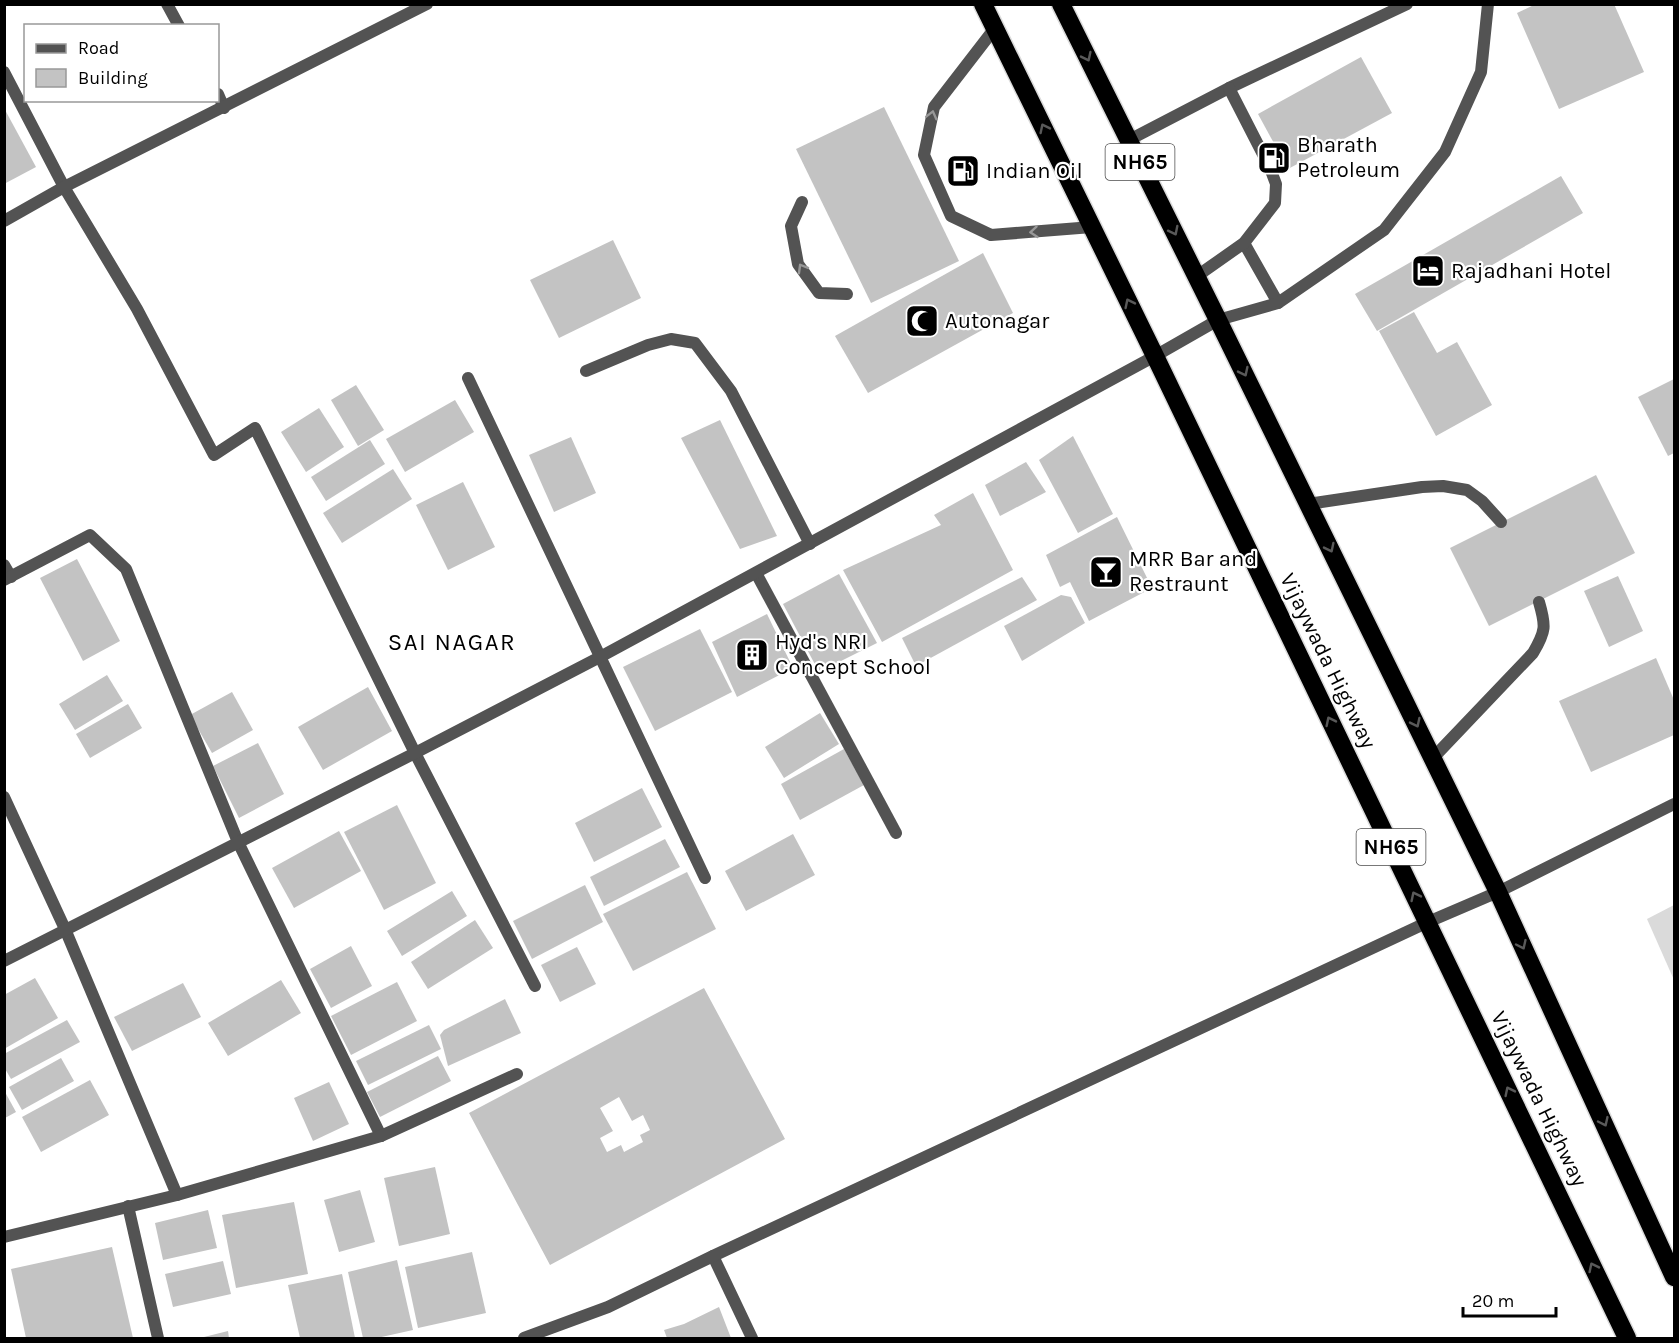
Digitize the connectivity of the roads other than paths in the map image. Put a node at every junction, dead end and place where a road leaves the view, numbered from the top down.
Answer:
1 (167, 4) edge
2 (427, 4) edge
3 (983, 4) edge
4 (1061, 4) edge
5 (1407, 4) edge
6 (1488, 4) edge
7 (178, 24) edge
8 (995, 28) junction
9 (4, 72) edge
10 (1228, 88) junction
11 (219, 96) edge
12 (224, 108) junction
13 (1129, 140) junction
14 (64, 187) junction
15 (802, 202) dead end
16 (4, 221) edge
17 (1092, 227) junction
18 (1244, 243) junction
19 (1197, 276) junction
20 (847, 294) dead end
21 (1278, 303) junction
22 (1218, 320) junction
23 (1155, 356) junction
24 (586, 371) dead end
25 (468, 378) dead end
26 (1308, 504) junction
27 (1502, 522) dead end
28 (810, 544) junction
29 (4, 565) edge
30 (756, 573) junction
31 (8, 578) edge
32 (1539, 602) dead end
33 (600, 657) junction
34 (415, 753) junction
35 (1433, 758) junction
36 (4, 797) edge
37 (1674, 804) edge
38 (896, 833) dead end
39 (238, 842) junction
40 (705, 878) dead end
41 (1498, 892) junction
42 (1428, 922) junction
43 (65, 929) junction
44 (4, 961) edge
45 (536, 986) dead end
46 (517, 1074) dead end
47 (381, 1136) junction
48 (177, 1195) junction
49 (128, 1206) junction
50 (4, 1237) edge
51 (713, 1256) junction
52 (1674, 1277) edge
53 (158, 1338) edge
54 (524, 1338) edge
55 (752, 1338) edge
56 (1627, 1338) edge

1 - 7 street
2 - 12 street
3 - 8 highway, Vijaywada Highway / NH65
4 -> 13 highway, Vijaywada Highway / NH65
5 - 10 street
6 - 21 street
17 -> 8 highway, Vijaywada Highway / NH65
17 -> 8 street
9 - 14 street
10 - 13 street
10 - 18 street
11 - 12 street
12 - 14 street
13 -> 19 highway, Vijaywada Highway / NH65
14 - 16 street
14 - 34 street
20 -> 15 street
23 -> 17 highway, Vijaywada Highway / NH65
18 - 19 street
18 - 21 street
19 - 22 highway, Vijaywada Highway / NH65
21 - 22 street
22 - 23 street
22 -> 26 highway, Vijaywada Highway / NH65
23 - 28 street
42 -> 23 highway, Vijaywada Highway / NH65
24 - 28 street
25 - 33 street
26 - 27 street
26 -> 35 highway, Vijaywada Highway / NH65
28 - 30 street
29 - 31 street
30 - 33 street
30 - 38 street
31 - 39 street
32 - 35 street
33 - 34 street
33 - 40 street
34 - 39 street
34 - 45 street
35 - 41 highway, Vijaywada Highway / NH65
36 - 43 street
37 - 41 street
39 - 43 street
39 - 47 street
41 - 42 street
41 -> 52 highway, Vijaywada Highway / NH65
42 - 51 street
56 -> 42 highway, Vijaywada Highway / NH65
43 - 44 street
43 - 48 street
46 - 47 street
47 - 48 street
48 - 49 street
49 - 50 street
49 - 53 street
51 - 54 street
51 - 55 street

